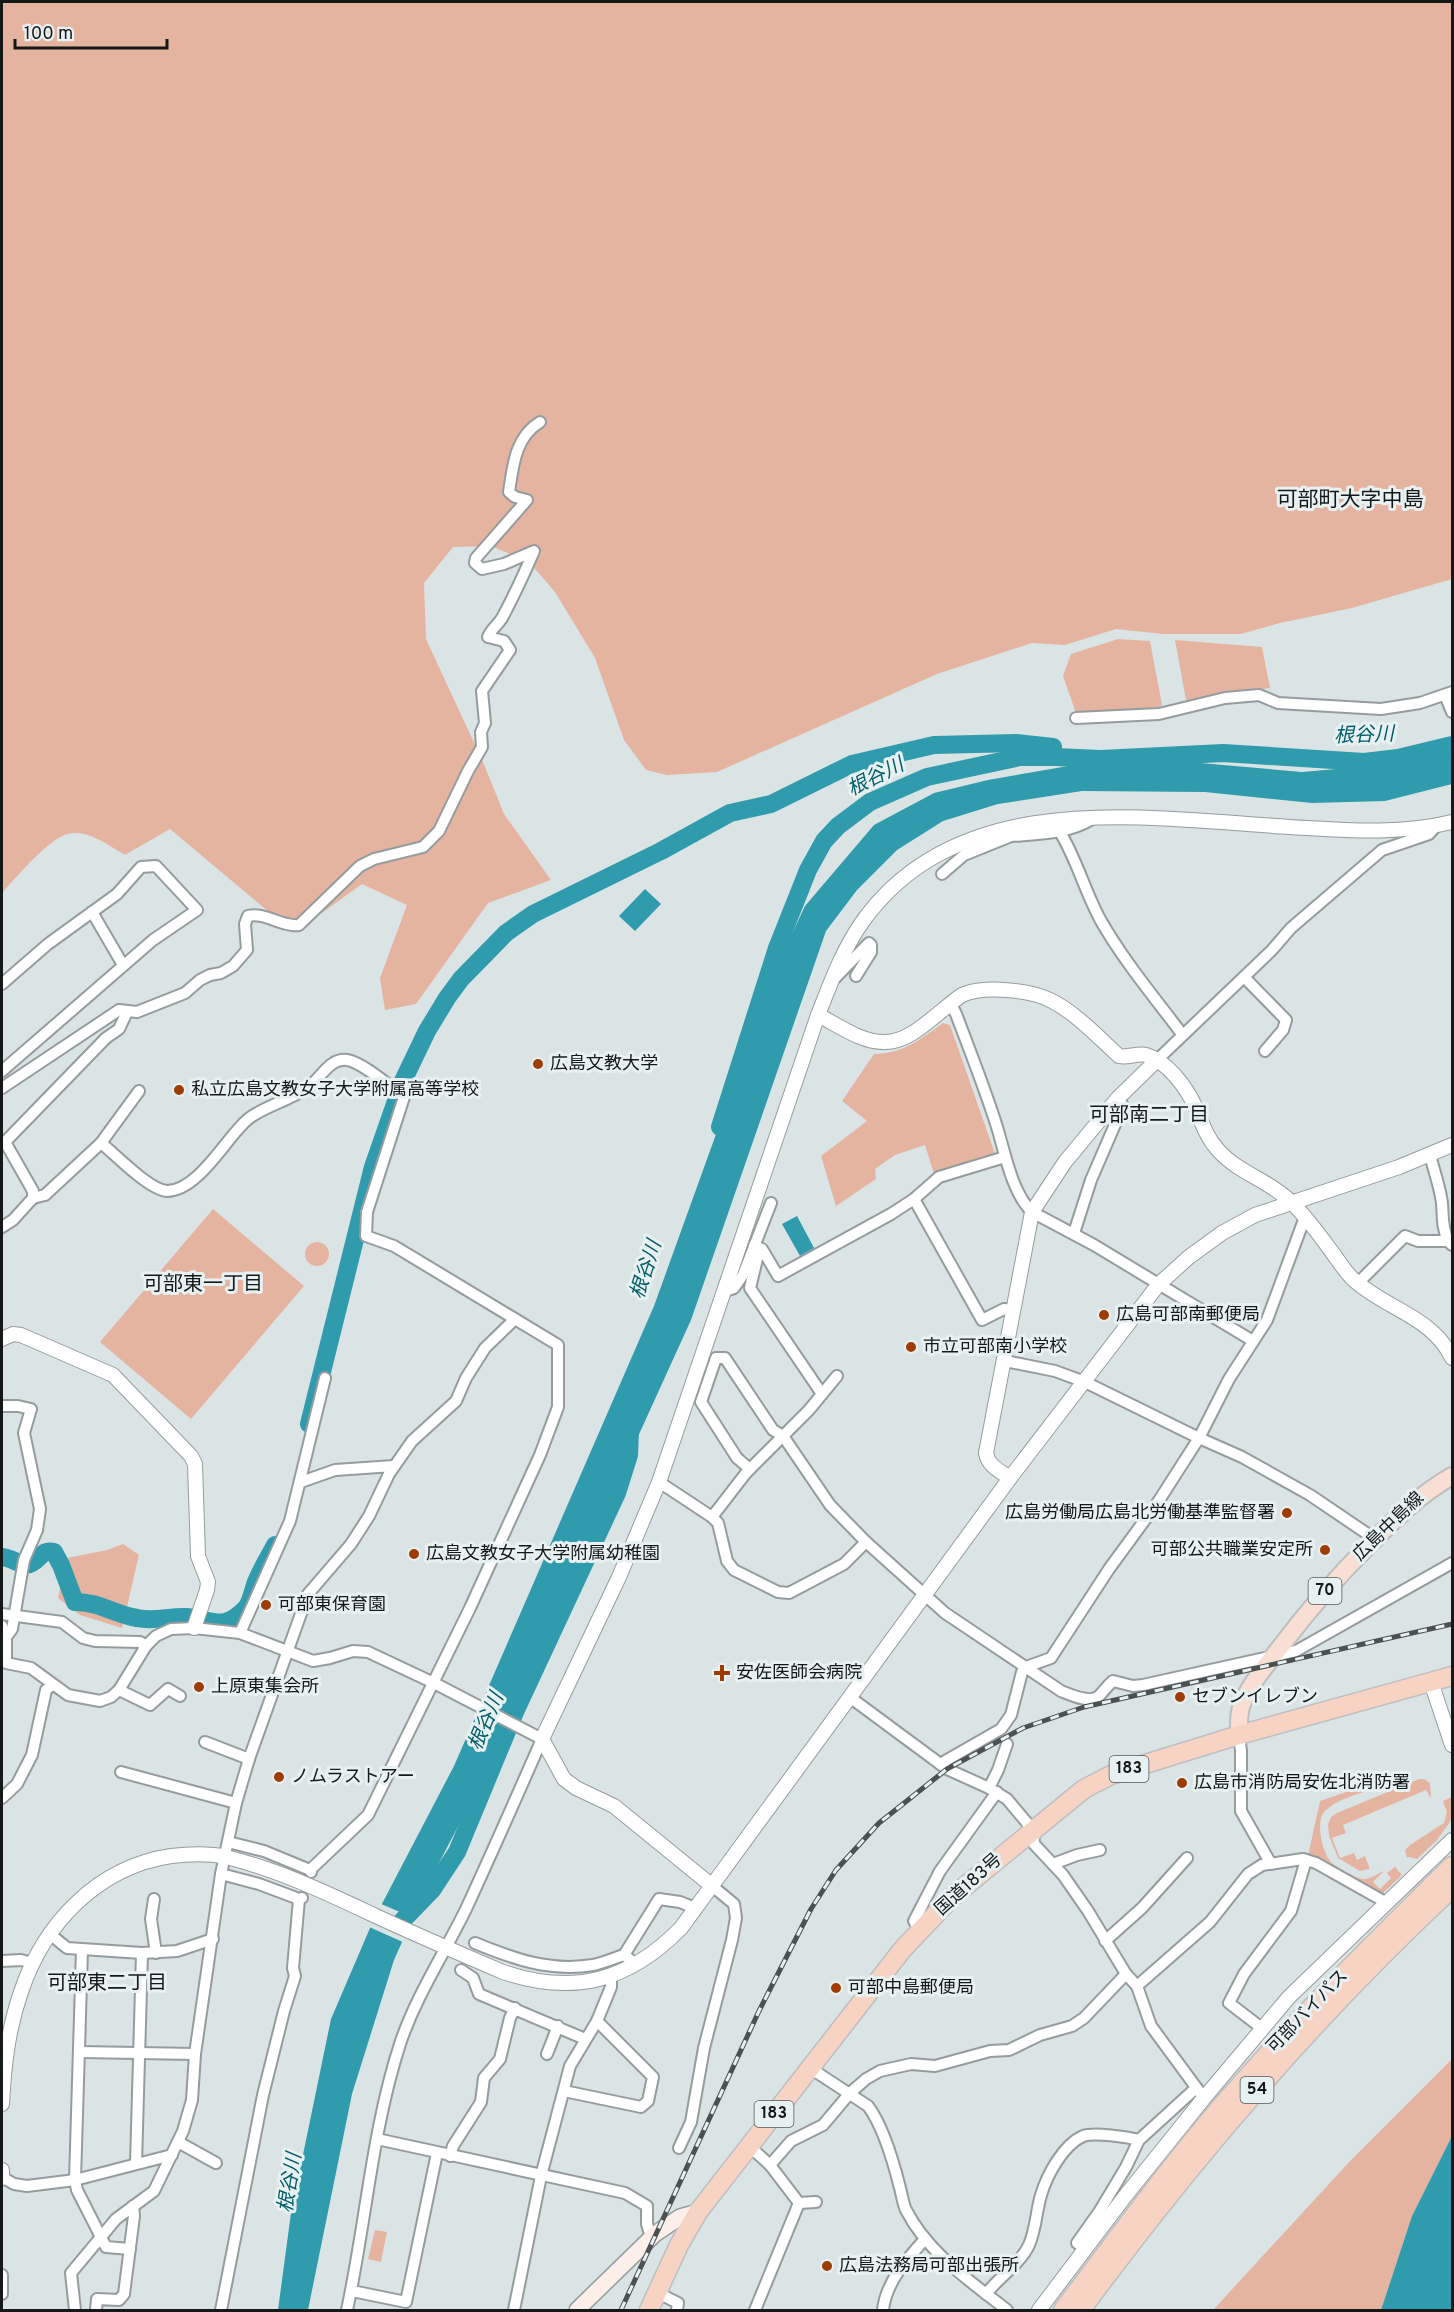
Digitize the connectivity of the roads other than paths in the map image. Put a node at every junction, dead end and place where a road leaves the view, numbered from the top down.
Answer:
1 (540, 422) dead end
2 (1449, 700) edge
3 (1076, 718) dead end
4 (1094, 818) junction
5 (1452, 822) edge
6 (1437, 825) junction
7 (1010, 832) junction
8 (1060, 832) junction
9 (942, 874) dead end
10 (92, 912) junction
11 (123, 965) junction
12 (856, 976) dead end
13 (1244, 977) junction
14 (831, 982) junction
15 (2, 984) edge
16 (951, 1004) junction
17 (127, 1011) junction
18 (818, 1015) junction
19 (1182, 1034) junction
20 (1265, 1051) dead end
21 (1157, 1059) junction
22 (2, 1071) edge
23 (2, 1088) edge
24 (140, 1091) dead end
25 (1118, 1098) junction
26 (101, 1143) junction
27 (1452, 1145) edge
28 (1430, 1155) junction
29 (1005, 1157) junction
30 (33, 1198) junction
31 (914, 1199) junction
32 (1291, 1202) junction
33 (771, 1203) dead end
34 (1032, 1212) junction
35 (1305, 1217) junction
36 (2, 1227) edge
37 (1074, 1233) junction
38 (1451, 1242) edge
39 (754, 1246) junction
40 (1358, 1283) junction
41 (1158, 1285) junction
42 (725, 1291) junction
43 (1014, 1310) junction
44 (515, 1319) junction
45 (2, 1339) edge
46 (1253, 1341) junction
47 (1452, 1358) edge
48 (1005, 1361) junction
49 (837, 1376) dead end
50 (325, 1378) dead end
51 (1085, 1382) junction
52 (822, 1394) junction
53 (2, 1406) edge
54 (783, 1436) junction
55 (1199, 1438) junction
56 (394, 1466) junction
57 (750, 1469) junction
58 (1452, 1476) edge
59 (1010, 1478) junction
60 (301, 1482) junction
61 (659, 1482) junction
62 (712, 1517) junction
63 (1375, 1539) junction
64 (866, 1542) junction
65 (1452, 1563) edge
66 (924, 1595) junction
67 (2, 1614) edge
68 (15, 1616) junction
69 (196, 1622) junction
70 (2, 1626) edge
71 (240, 1633) junction
72 (6, 1637) junction
73 (146, 1646) junction
74 (287, 1652) junction
75 (1274, 1655) junction
76 (4, 1664) edge
77 (1026, 1667) junction
78 (1452, 1676) edge
79 (1431, 1682) junction
80 (434, 1683) junction
81 (52, 1684) junction
82 (119, 1690) junction
83 (180, 1696) dead end
84 (851, 1698) junction
85 (1239, 1736) junction
86 (542, 1739) junction
87 (205, 1742) dead end
88 (1007, 1744) dead end
89 (1452, 1745) edge
90 (249, 1760) junction
91 (940, 1764) junction
92 (121, 1772) dead end
93 (993, 1790) junction
94 (2, 1798) edge
95 (236, 1803) junction
96 (1033, 1830) junction
97 (1452, 1840) edge
98 (228, 1842) junction
99 (1100, 1850) dead end
100 (224, 1857) junction
101 (1187, 1858) dead end
102 (1306, 1860) junction
103 (1053, 1864) junction
104 (1271, 1864) junction
105 (1452, 1866) edge
106 (221, 1874) junction
107 (711, 1885) junction
108 (1452, 1888) edge
109 (154, 1899) dead end
110 (1387, 1903) junction
111 (695, 1908) junction
112 (920, 1931) junction
113 (50, 1934) junction
114 (213, 1940) junction
115 (1105, 1941) junction
116 (476, 1943) dead end
117 (442, 1946) junction
118 (82, 1950) junction
119 (142, 1953) junction
120 (156, 1953) junction
121 (624, 1955) junction
122 (2, 1961) edge
123 (33, 1963) junction
124 (636, 1964) junction
125 (461, 1970) dead end
126 (1126, 1974) junction
127 (611, 1977) junction
128 (1137, 1986) junction
129 (515, 2008) junction
130 (597, 2021) junction
131 (558, 2026) junction
132 (1263, 2029) junction
133 (585, 2039) junction
134 (80, 2052) junction
135 (139, 2054) junction
136 (195, 2054) junction
137 (548, 2054) dead end
138 (810, 2067) junction
139 (564, 2091) junction
140 (850, 2093) junction
141 (1200, 2093) junction
142 (2, 2104) edge
143 (377, 2139) junction
144 (1138, 2140) junction
145 (178, 2142) junction
146 (748, 2146) junction
147 (679, 2148) dead end
148 (437, 2153) junction
149 (172, 2156) junction
150 (450, 2156) junction
151 (216, 2163) dead end
152 (136, 2164) junction
153 (770, 2165) junction
154 (2, 2170) edge
155 (542, 2176) junction
156 (2, 2178) edge
157 (75, 2180) junction
158 (816, 2202) dead end
159 (799, 2203) junction
160 (133, 2206) junction
161 (698, 2212) junction
162 (1103, 2216) junction
163 (651, 2237) junction
164 (101, 2239) junction
165 (925, 2239) junction
166 (130, 2249) junction
167 (2, 2275) edge
168 (352, 2291) junction
169 (658, 2293) junction
170 (2, 2294) edge
171 (986, 2294) junction
172 (75, 2310) edge
173 (96, 2310) edge
174 (221, 2310) edge
175 (347, 2310) edge
176 (514, 2310) edge
177 (577, 2310) edge
178 (649, 2310) edge
179 (677, 2310) edge
180 (755, 2310) edge
181 (883, 2310) edge
182 (1007, 2310) edge
183 (1039, 2310) edge
184 (1063, 2310) edge
185 (1081, 2310) edge

1 - 17 street
2 - 3 street
4 - 6 street
4 - 7 street
4 - 8 street
5 - 6 street
6 - 13 street
7 - 8 street
7 - 9 street
7 - 14 street
8 - 19 street
10 - 11 street
10 - 11 street
10 - 15 street
11 - 22 street
12 - 14 street
13 - 19 street
13 - 20 street
14 - 18 street
16 - 18 street
16 - 21 street
16 - 29 street
17 - 23 street
17 - 30 street
18 - 42 street
19 - 21 street
21 - 25 street
21 - 32 street
24 - 26 street
25 - 34 street
25 - 37 street
26 - 30 street
26 - 44 street
27 - 28 street
28 - 32 street
28 - 38 street
29 - 31 street
29 - 34 street
30 - 36 street
31 - 39 street
31 - 43 street
32 - 35 street
32 - 41 street
33 - 39 street
34 - 37 street
34 - 43 street
35 - 40 street
35 - 46 street
37 - 41 street
38 - 40 street
39 - 42 street
39 - 52 street
40 - 47 street
41 - 46 street
41 - 51 street
42 - 61 street
43 - 48 street
44 - 56 street
44 - 80 street
45 - 69 street
46 - 55 street
48 - 51 street
48 - 59 street
49 - 52 street
50 - 60 street
51 - 55 street
51 - 59 street
52 - 54 street
53 - 68 street
54 - 57 street
54 - 57 street
54 - 64 street
55 - 63 street
55 - 77 street
56 - 60 street
56 - 74 street
57 - 62 street
58 - 63 main road, 広島中島線 / 70
59 - 66 street
60 - 71 street
61 - 62 street
61 - 86 street
62 - 64 street
63 - 75 main road, 広島中島線 / 70
64 - 66 street
65 - 75 street
66 - 77 street
66 - 84 street
67 - 68 street
68 - 72 street
68 - 73 street
69 - 71 street
69 - 73 street
70 - 72 street
71 - 74 street
72 - 76 street
73 - 82 street
74 - 80 street
74 - 90 street
75 - 77 street
75 - 85 main road, 広島中島線 / 70
76 - 81 street
77 - 91 street
78 - 79 highway, 国道183号 / 183
79 - 85 highway, 国道183号 / 183
79 - 89 street
80 - 86 street
80 - 98 street
81 - 82 street
81 - 94 street
82 - 83 street
84 - 91 street
84 - 107 street
85 - 96 highway, 国道183号 / 183
85 - 104 street
86 - 107 street
86 - 117 street
87 - 90 street
88 - 93 street
90 - 95 street
91 - 93 street
92 - 95 street
93 - 96 street
93 - 112 street
95 - 98 street
96 - 103 street
96 - 112 highway, 国道183号 / 183
97 - 110 street
98 - 100 street
99 - 103 street
100 - 106 street
100 - 113 street
100 - 117 street
101 - 115 street
102 - 104 street
102 - 110 street
102 - 132 street
103 - 115 street
104 - 128 street
105 - 184 highway, 可部バイパス / 54
106 - 114 street
106 - 174 street
107 - 111 street
107 - 147 street
108 - 185 highway, 可部バイパス / 54
109 - 120 street
110 - 132 street
111 - 121 street
111 - 124 street
112 - 138 highway, 国道183号 / 183
113 - 118 street
113 - 123 street
114 - 120 street
114 - 136 street
115 - 126 street
116 - 121 street
117 - 127 street
117 - 143 street
118 - 119 street
118 - 134 street
119 - 120 street
119 - 135 street
121 - 124 street
122 - 123 street
123 - 142 street
124 - 127 street
125 - 129 street
126 - 128 street
126 - 140 street
127 - 130 street
128 - 141 street
129 - 131 street
129 - 150 street
130 - 133 street
130 - 139 street
131 - 133 street
131 - 137 street
132 - 141 street
133 - 139 street
134 - 135 street
134 - 157 street
135 - 136 street
135 - 152 street
136 - 145 street
138 - 140 street
138 - 146 highway, 国道183号 / 183
139 - 155 street
140 - 153 street
140 - 165 street
141 - 144 street
141 - 162 street
143 - 148 street
143 - 168 street
144 - 162 street
144 - 171 street
145 - 149 street
145 - 151 street
146 - 153 street
146 - 161 highway, 国道183号 / 183
148 - 150 street
148 - 168 street
149 - 152 street
149 - 160 street
150 - 155 street
152 - 157 street
153 - 159 street
154 - 156 street
155 - 163 street
155 - 176 street
156 - 157 street
157 - 164 street
158 - 159 street
159 - 180 street
160 - 164 street
160 - 166 street
161 - 163 main road
161 - 169 highway, 国道183号 / 183
162 - 183 street
163 - 177 main road
164 - 166 street
164 - 172 street
165 - 171 street
165 - 181 street
166 - 173 street
167 - 170 street
168 - 175 street
169 - 178 highway, 国道183号 / 183
169 - 179 street
171 - 182 street

